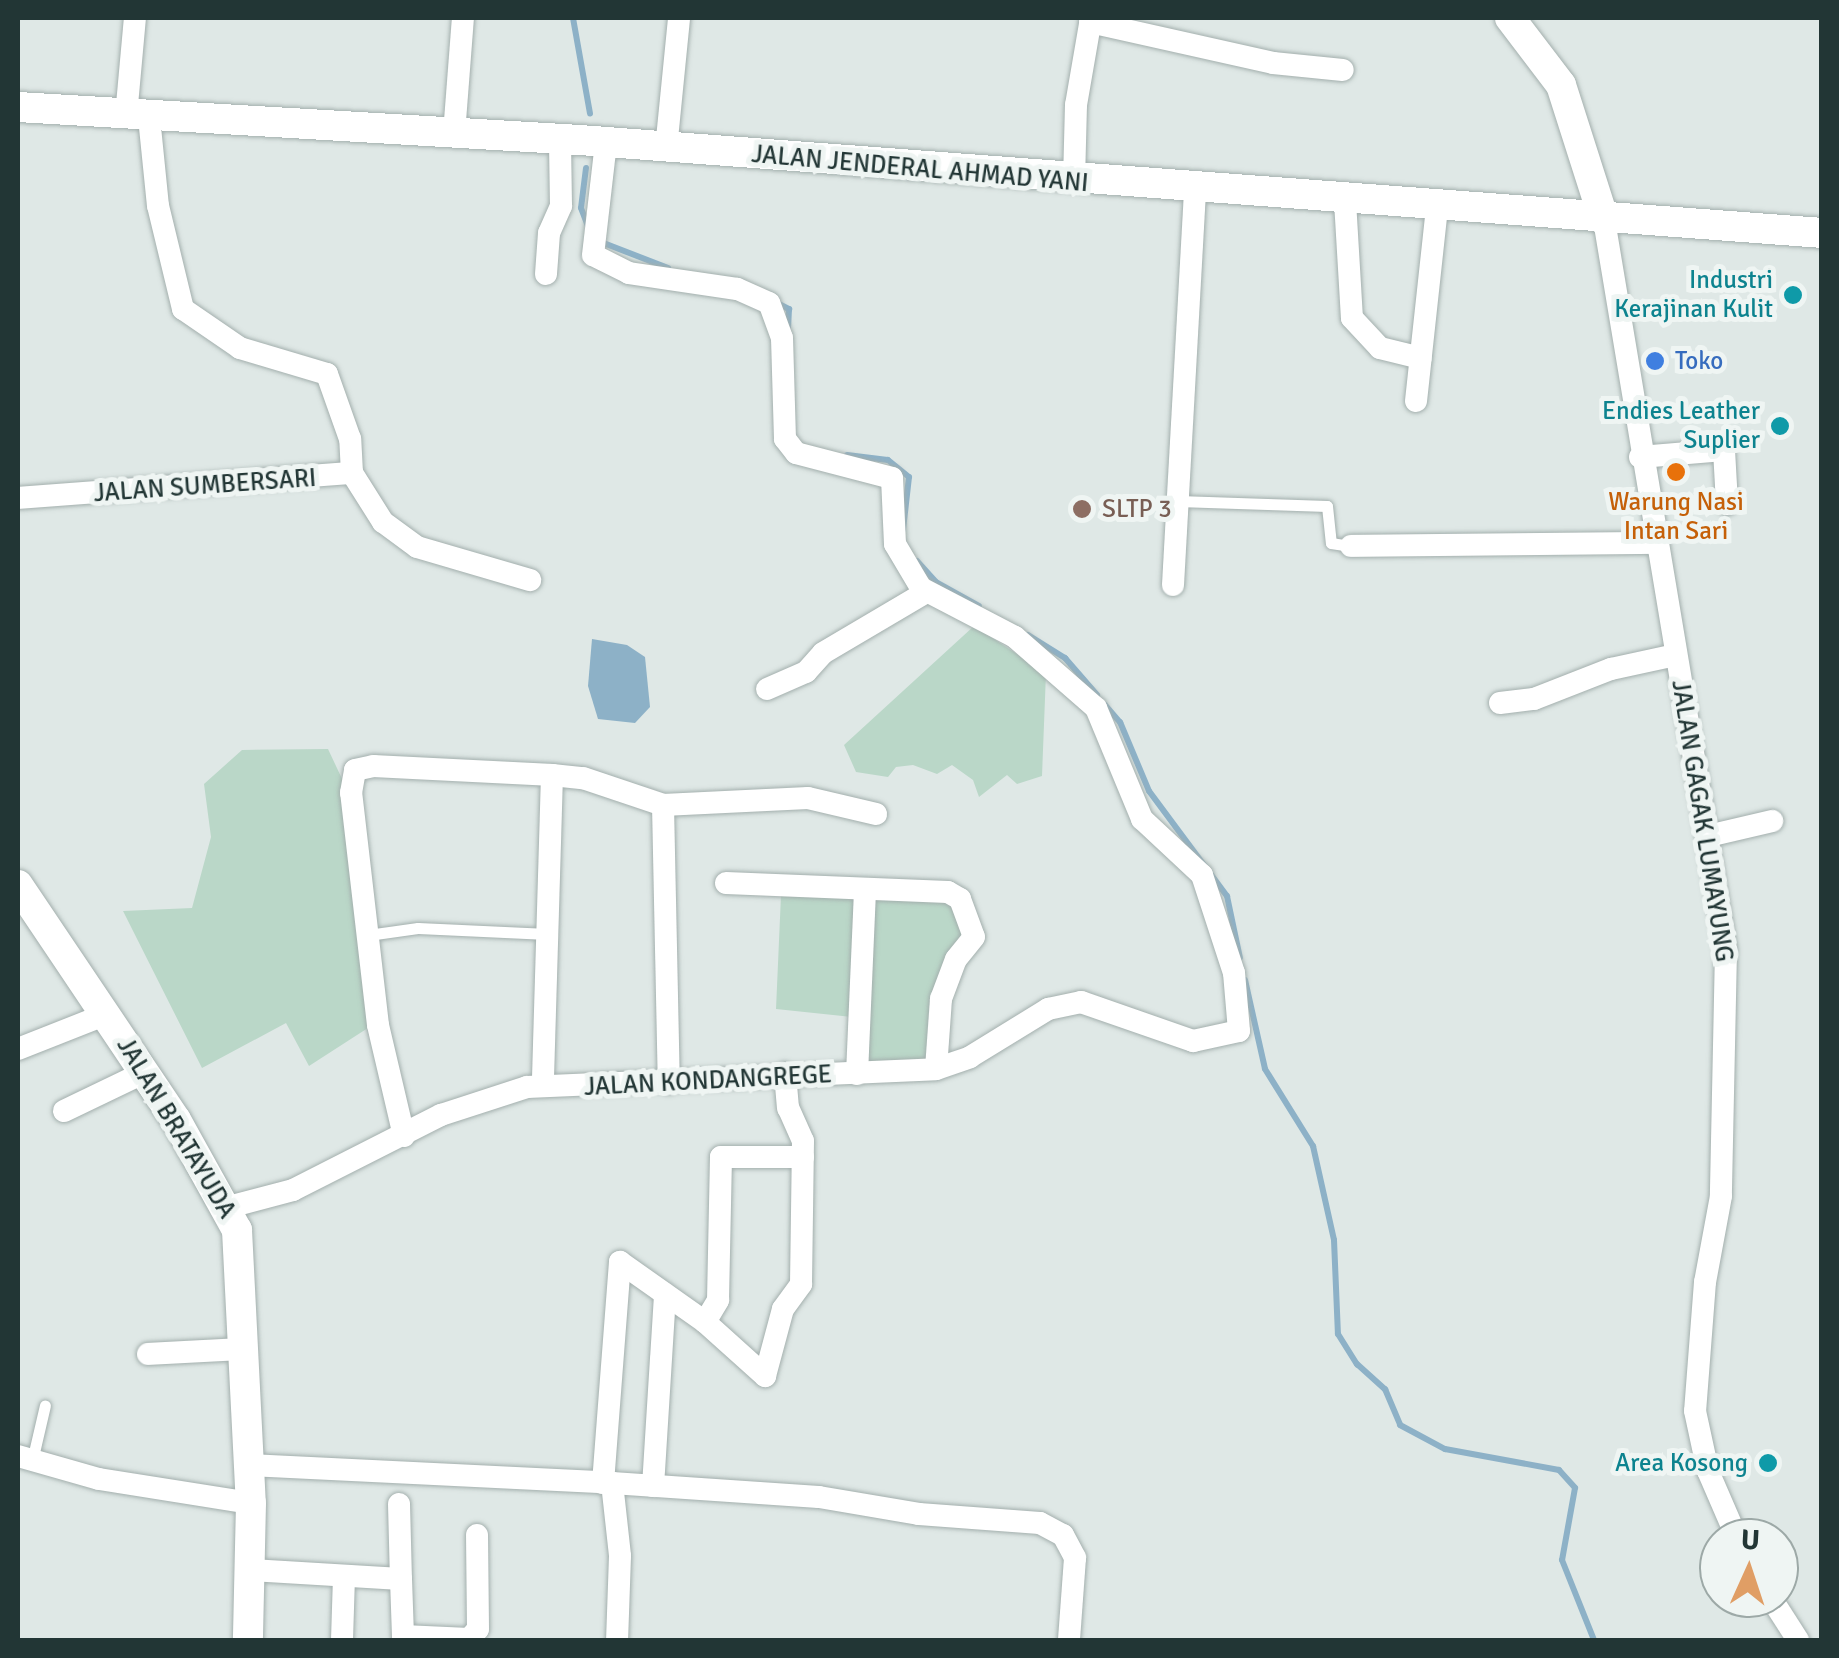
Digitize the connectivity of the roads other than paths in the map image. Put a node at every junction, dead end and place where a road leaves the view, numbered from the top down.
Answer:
1 (135, 18) edge
2 (463, 18) edge
3 (680, 18) edge
4 (1510, 18) edge
5 (1090, 20) edge
6 (1343, 70) dead end
7 (18, 107) edge
8 (138, 117) junction
9 (454, 134) junction
10 (561, 140) junction
11 (604, 143) junction
12 (666, 149) junction
13 (1074, 182) junction
14 (1195, 190) junction
15 (1345, 201) junction
16 (1437, 208) junction
17 (1604, 220) junction
18 (1822, 233) edge
19 (546, 274) dead end
20 (1421, 358) junction
21 (1416, 400) dead end
22 (1640, 458) junction
23 (352, 472) junction
24 (18, 498) edge
25 (1178, 501) junction
26 (1727, 504) dead end
27 (1653, 543) junction
28 (1351, 546) joint
29 (530, 580) dead end
30 (1173, 585) dead end
31 (926, 592) junction
32 (1675, 654) junction
33 (766, 689) dead end
34 (1500, 703) dead end
35 (552, 775) junction
36 (663, 806) junction
37 (876, 814) dead end
38 (1772, 821) dead end
39 (1708, 836) junction
40 (726, 883) dead end
41 (18, 885) edge
42 (865, 889) junction
43 (550, 934) junction
44 (368, 935) junction
45 (107, 1014) junction
46 (18, 1049) edge
47 (936, 1069) junction
48 (145, 1072) junction
49 (785, 1074) junction
50 (857, 1074) junction
51 (669, 1083) junction
52 (543, 1086) junction
53 (64, 1110) dead end
54 (404, 1136) junction
55 (803, 1157) junction
56 (225, 1208) junction
57 (665, 1294) junction
58 (705, 1322) junction
59 (246, 1349) junction
60 (148, 1354) dead end
61 (45, 1406) dead end
62 (25, 1459) edge
63 (250, 1464) junction
64 (608, 1483) junction
65 (653, 1486) junction
66 (251, 1503) junction
67 (399, 1504) dead end
68 (1728, 1518) edge
69 (477, 1535) dead end
70 (251, 1570) junction
71 (344, 1576) junction
72 (401, 1579) junction
73 (1784, 1618) edge
74 (248, 1640) edge
75 (342, 1640) edge
76 (617, 1640) edge
77 (1069, 1640) edge
78 (1798, 1640) edge

1 - 8 street
2 - 9 street
3 - 12 street
4 - 17 main road
5 - 6 street
5 - 13 street
7 - 8 main road, JALAN JENDERAL AHMAD YANI
8 - 9 main road, JALAN JENDERAL AHMAD YANI
8 - 23 street, JALAN SUMBERSARI
9 - 10 main road, JALAN JENDERAL AHMAD YANI
10 - 11 main road, JALAN JENDERAL AHMAD YANI
10 - 19 street
11 - 12 main road, JALAN JENDERAL AHMAD YANI
11 - 31 street
12 - 13 main road, JALAN JENDERAL AHMAD YANI
13 - 14 main road, JALAN JENDERAL AHMAD YANI
14 - 15 main road, JALAN JENDERAL AHMAD YANI
14 - 25 street
15 - 16 main road, JALAN JENDERAL AHMAD YANI
15 - 20 street
16 - 17 main road, JALAN JENDERAL AHMAD YANI
16 - 20 street
17 - 18 main road, JALAN JENDERAL AHMAD YANI
17 - 22 street, JALAN GAGAK LUMAYUNG
20 - 21 street
22 - 26 street
22 - 27 street, JALAN GAGAK LUMAYUNG
23 - 24 street, JALAN SUMBERSARI
23 - 29 street
25 - 28 lane
25 - 30 street
27 - 28 street
27 - 32 street, JALAN GAGAK LUMAYUNG
31 - 33 street
31 - 47 street, JALAN KONDANGREGE
32 - 34 street
32 - 39 street, JALAN GAGAK LUMAYUNG
35 - 36 street
35 - 43 street
35 - 44 street
36 - 37 street
36 - 51 street
38 - 39 street
39 - 68 street, JALAN GAGAK LUMAYUNG
40 - 42 street
41 - 45 main road, JALAN BRATAYUDA
42 - 47 street
42 - 50 street
43 - 44 lane
43 - 52 street
44 - 54 street
45 - 46 street
45 - 48 main road, JALAN BRATAYUDA
47 - 50 street, JALAN KONDANGREGE
48 - 53 street
48 - 56 main road, JALAN BRATAYUDA
49 - 50 street, JALAN KONDANGREGE
49 - 51 street, JALAN KONDANGREGE
49 - 55 street
51 - 52 street, JALAN KONDANGREGE
52 - 54 street, JALAN KONDANGREGE
54 - 56 street, JALAN KONDANGREGE
55 - 58 street
55 - 58 street
56 - 59 main road, JALAN BRATAYUDA
57 - 58 street
57 - 64 street
57 - 65 street
59 - 60 street
59 - 63 main road, JALAN BRATAYUDA
61 - 62 lane
62 - 66 street
63 - 64 street
63 - 66 main road, JALAN BRATAYUDA
64 - 65 street
64 - 76 street
65 - 77 street
66 - 70 main road, JALAN BRATAYUDA
67 - 72 street
69 - 72 street
70 - 71 street
70 - 74 main road, JALAN BRATAYUDA
71 - 72 street
71 - 75 street
73 - 78 street

